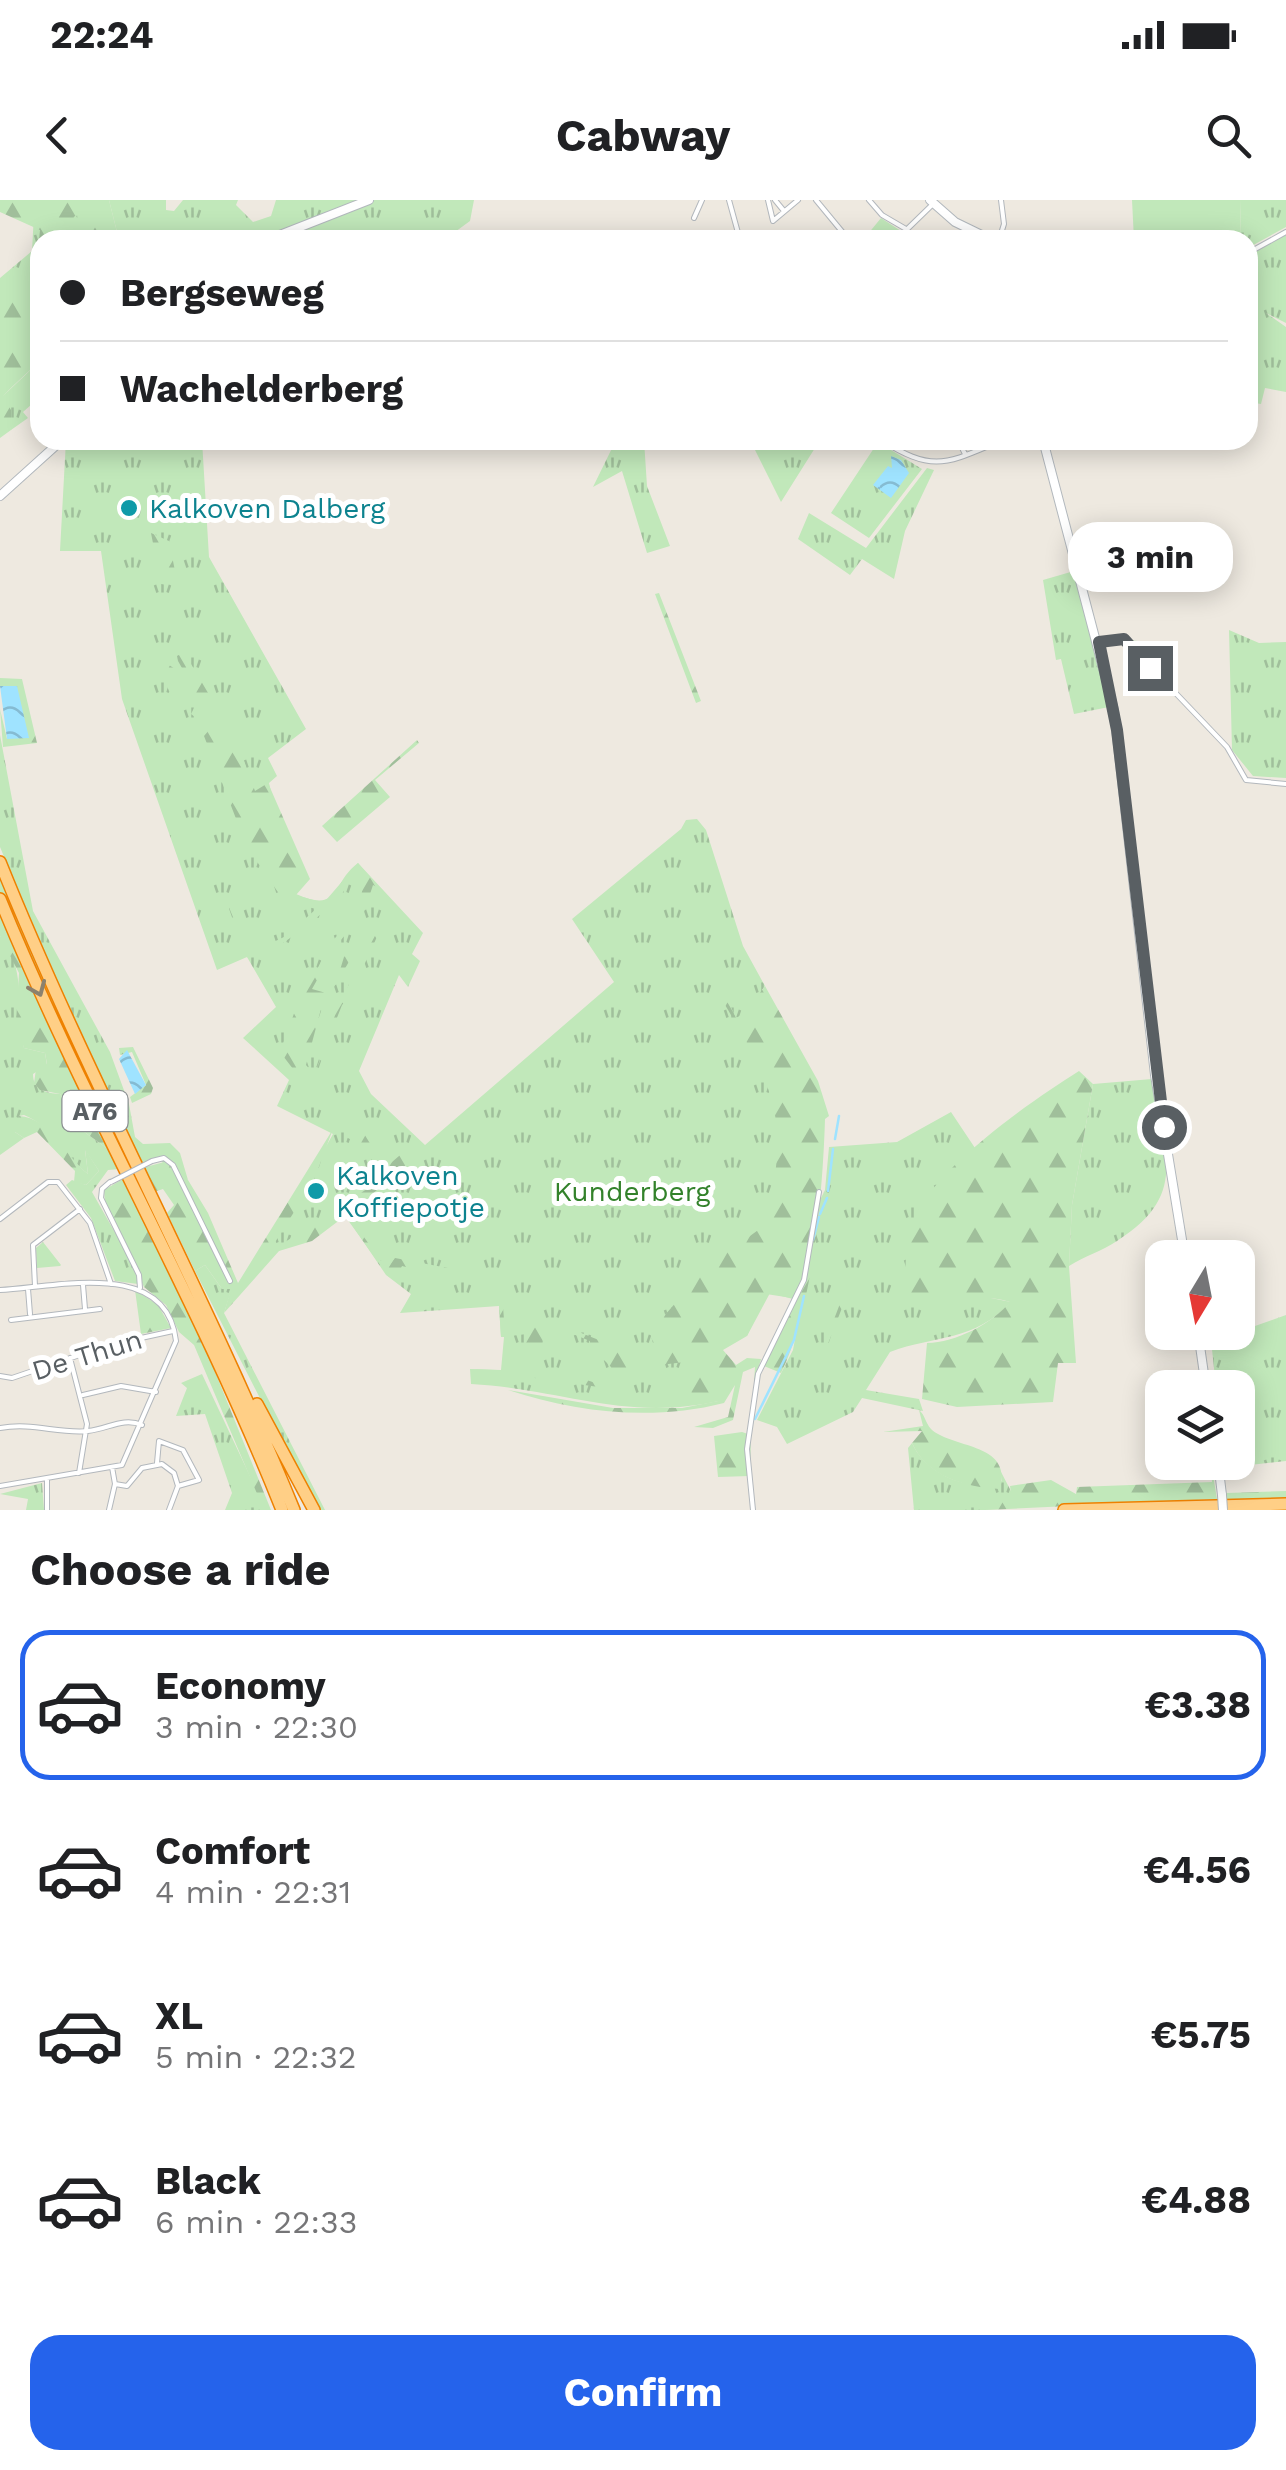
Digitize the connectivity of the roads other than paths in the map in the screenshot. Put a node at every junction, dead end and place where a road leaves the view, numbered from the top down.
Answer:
1 (368, 200) edge
2 (702, 200) edge
3 (728, 200) edge
4 (768, 200) edge
5 (775, 200) edge
6 (798, 200) edge
7 (816, 200) edge
8 (870, 200) edge
9 (1001, 200) edge
10 (932, 202) edge
11 (784, 211) junction
12 (694, 218) dead end
13 (906, 229) joint
14 (292, 230) edge
15 (737, 230) edge
16 (841, 230) edge
17 (973, 230) edge
18 (1001, 230) edge
19 (1286, 232) edge
20 (1258, 247) edge
21 (51, 450) edge
22 (902, 450) edge
23 (962, 450) edge
24 (979, 450) edge
25 (1046, 450) edge
26 (965, 456) junction
27 (0, 496) edge
28 (1099, 642) junction
29 (1286, 784) edge
30 (0, 862) edge
31 (0, 899) edge
32 (820, 1192) dead end
33 (80, 1209) junction
34 (0, 1219) edge
35 (1182, 1240) edge
36 (230, 1280) dead end
37 (111, 1284) junction
38 (83, 1285) junction
39 (28, 1288) junction
40 (36, 1288) junction
41 (140, 1288) junction
42 (0, 1290) edge
43 (85, 1309) junction
44 (100, 1309) dead end
45 (30, 1316) junction
46 (11, 1320) dead end
47 (174, 1330) junction
48 (224, 1349) junction
49 (70, 1358) junction
50 (0, 1376) edge
51 (156, 1392) junction
52 (80, 1395) junction
53 (142, 1425) junction
54 (0, 1428) edge
55 (85, 1431) junction
56 (156, 1463) junction
57 (112, 1468) junction
58 (79, 1473) junction
59 (46, 1478) junction
60 (1220, 1480) edge
61 (115, 1484) junction
62 (0, 1486) edge
63 (178, 1486) junction
64 (1286, 1504) edge
65 (48, 1510) edge
66 (108, 1510) edge
67 (169, 1510) edge
68 (279, 1510) edge
69 (294, 1510) edge
70 (314, 1510) edge
71 (753, 1510) edge
72 (1064, 1510) edge
73 (1223, 1510) edge

1 - 14 street
2 - 12 street
3 - 15 street
4 - 11 street
5 - 11 street
6 - 11 street
7 - 16 street
8 - 13 street
9 - 18 street
10 - 13 street
10 - 17 street
19 - 20 street
21 - 27 street
22 - 26 street
23 - 26 street
24 - 26 street
25 - 28 street
28 - 29 street
28 - 35 street
30 - 48 highway, A76
31 -> 68 highway, A76
32 - 71 street
33 - 34 street
33 - 37 street
33 - 40 street
36 - 41 street, bridge
37 - 38 street
37 - 41 street
38 - 40 street
38 - 43 street
39 - 40 street
39 - 42 street
39 - 45 street
41 - 47 street
43 - 44 street
43 - 45 street
45 - 46 street
47 - 49 street, De Thun
47 - 51 street
48 - 69 highway, A76
48 - 70 highway
49 - 50 street, De Thun
49 - 52 street
51 - 52 street
51 - 53 street
52 - 55 street
53 - 55 street
53 - 57 street
54 - 55 street
55 - 58 street
56 - 61 street
56 - 63 street
56 - 63 street
57 - 58 street
57 - 61 street
58 - 59 street
59 - 62 street
59 - 65 street
60 - 73 street, bridge
61 - 66 street
63 - 67 street
64 - 72 highway

